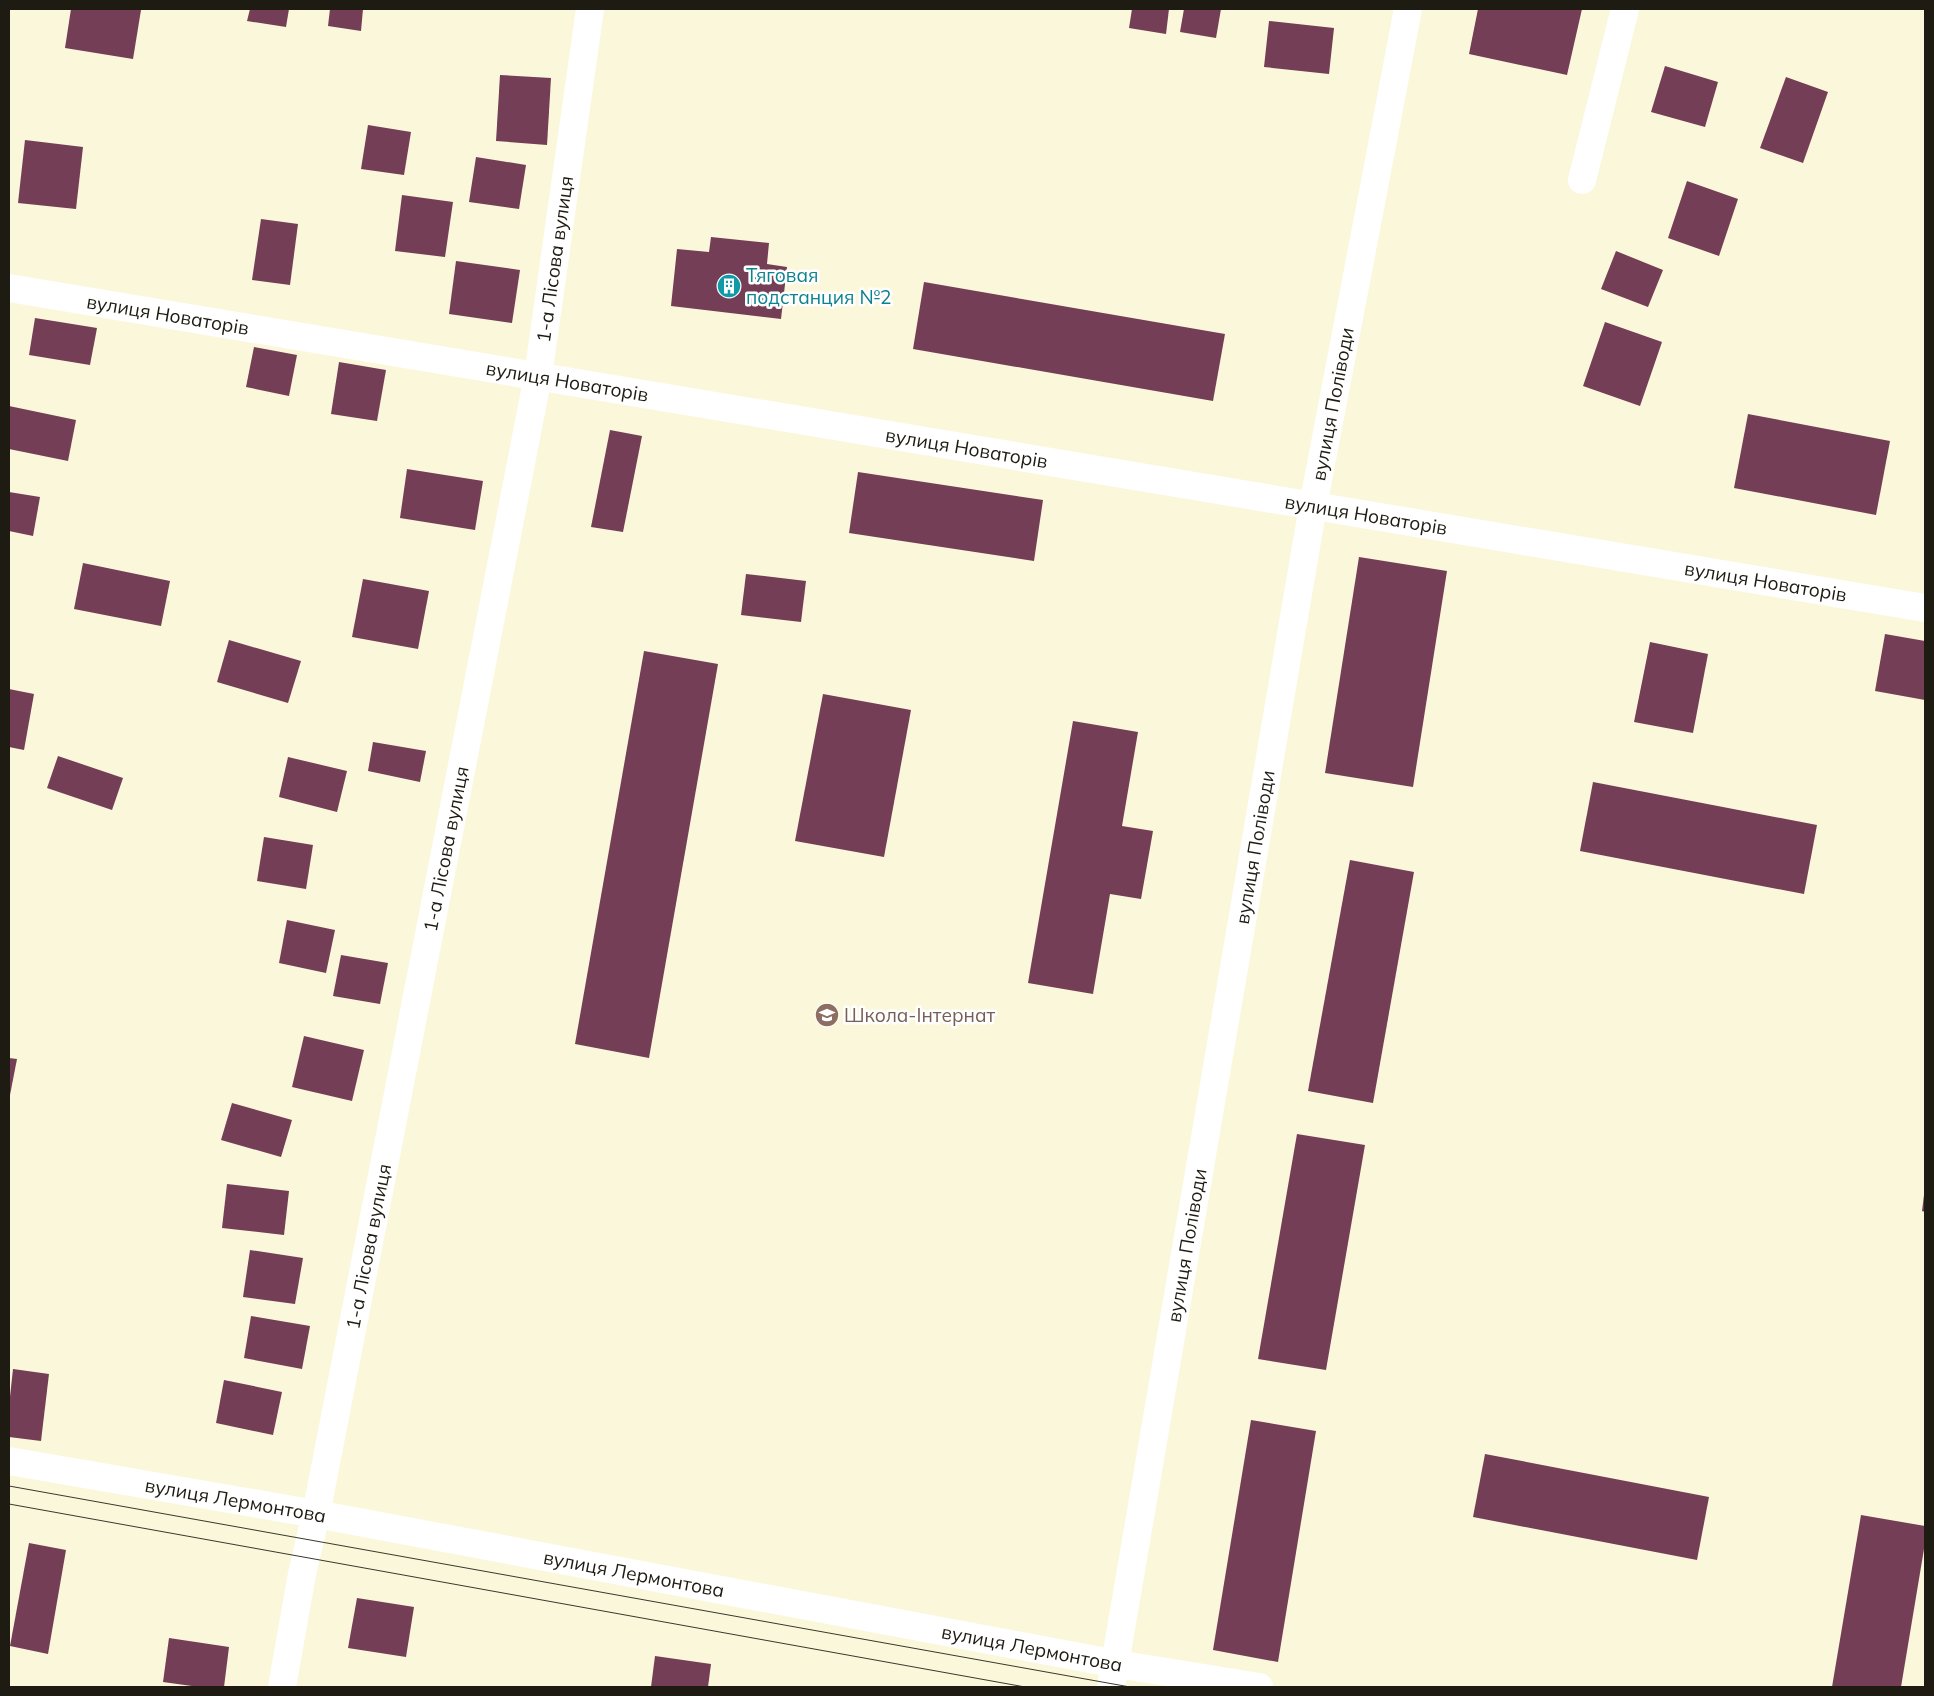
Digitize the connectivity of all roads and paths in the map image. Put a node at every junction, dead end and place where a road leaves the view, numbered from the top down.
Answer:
1 (590, 9) edge
2 (1408, 9) edge
3 (1625, 9) edge
4 (1582, 180) dead end
5 (9, 288) edge
6 (538, 376) junction
7 (1313, 506) junction
8 (1925, 608) edge
9 (9, 1461) edge
10 (316, 1514) junction
11 (1114, 1675) edge
12 (282, 1687) edge
13 (1259, 1687) edge

1 - 6 street, 1-а Лісова вулиця
2 - 7 street, вулиця Поліводи
3 - 4 street
5 - 6 street, вулиця Новаторів
6 - 7 street, вулиця Новаторів
6 - 10 street, 1-а Лісова вулиця
7 - 8 street, вулиця Новаторів
7 - 11 street, вулиця Поліводи
9 - 10 street, вулиця Лермонтова
10 - 11 street, вулиця Лермонтова
10 - 12 street, 1-а Лісова вулиця
11 - 13 street, вулиця Лермонтова

